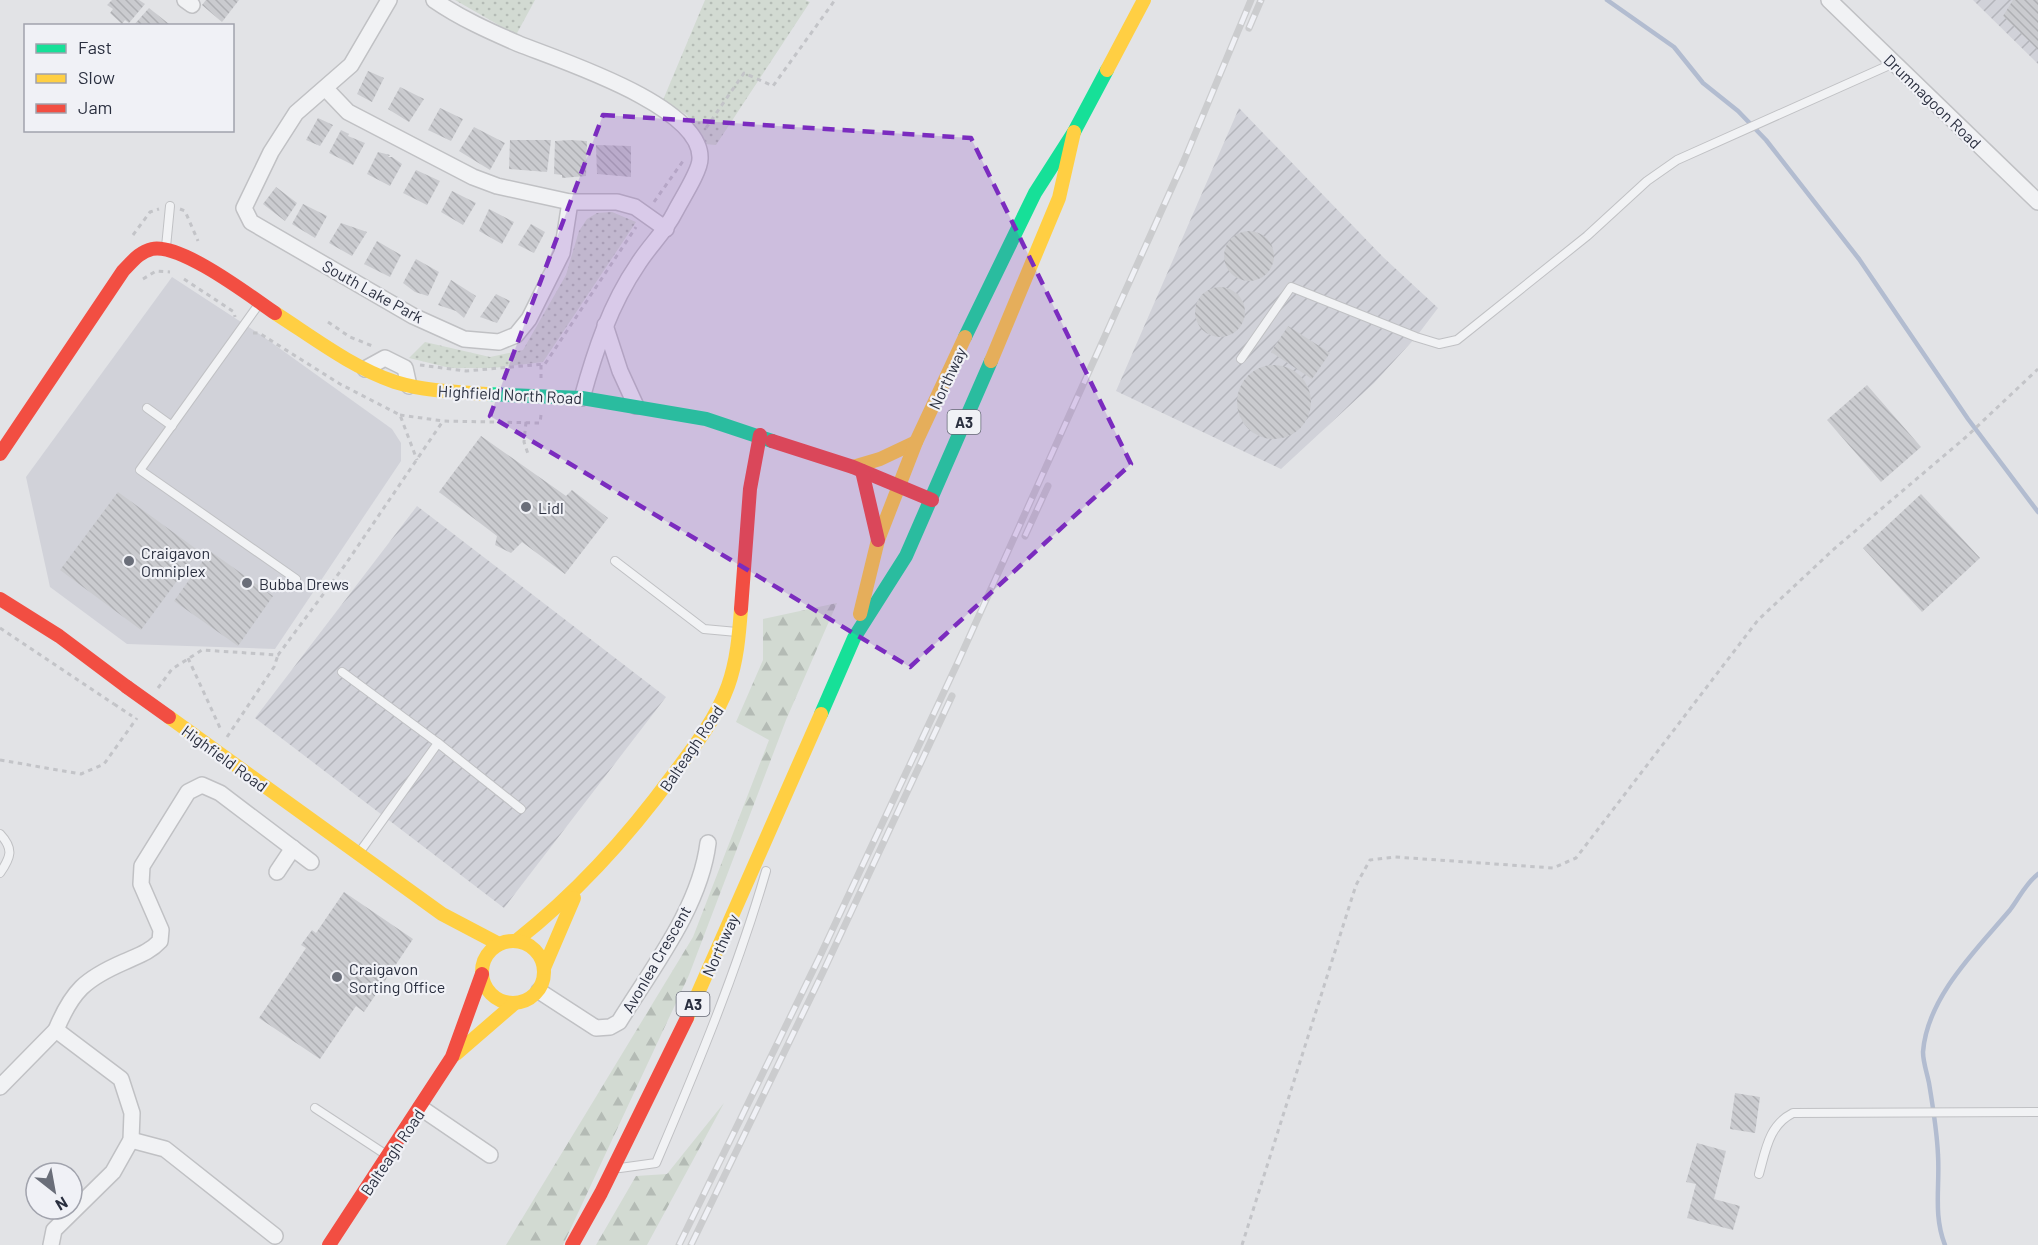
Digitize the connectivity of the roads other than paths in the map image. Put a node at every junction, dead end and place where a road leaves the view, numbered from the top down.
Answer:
1 (389, 0) edge
2 (434, 0) edge
3 (1144, 0) edge
4 (1829, 0) edge
5 (1894, 63) junction
6 (326, 89) junction
7 (1074, 132) junction
8 (1059, 198) junction
9 (570, 202) junction
10 (2038, 202) edge
11 (170, 206) road end
12 (666, 229) junction
13 (166, 248) junction
14 (1006, 288) dead end
15 (260, 303) junction
16 (604, 325) junction
17 (1241, 359) dead end
18 (365, 369) joint
19 (409, 386) joint
20 (582, 398) junction
21 (636, 406) junction
22 (147, 408) dead end
23 (172, 426) junction
24 (760, 435) junction
25 (916, 442) junction
26 (0, 454) edge
27 (858, 469) junction
28 (926, 474) dead end
29 (899, 486) junction
30 (918, 494) junction
31 (932, 500) junction
32 (878, 540) junction
33 (615, 561) dead end
34 (296, 579) dead end
35 (3, 597) edge
36 (738, 632) junction
37 (854, 638) junction
38 (342, 672) dead end
39 (438, 743) junction
40 (791, 783) junction
41 (521, 809) dead end
42 (0, 834) edge
43 (708, 843) dead end
44 (293, 848) junction
45 (772, 848) dead end
46 (358, 854) junction
47 (769, 859) dead end
48 (311, 862) dead end
49 (277, 872) dead end
50 (0, 873) edge
51 (577, 891) junction
52 (442, 914) junction
53 (516, 941) junction
54 (499, 944) junction
55 (483, 968) junction
56 (544, 968) junction
57 (539, 991) junction
58 (515, 1004) junction
59 (56, 1030) junction
60 (452, 1057) junction
61 (0, 1087) edge
62 (315, 1108) dead end
63 (421, 1108) junction
64 (2038, 1112) edge
65 (131, 1140) junction
66 (490, 1155) dead end
67 (389, 1156) junction
68 (612, 1170) junction
69 (1759, 1174) dead end
70 (275, 1236) dead end
71 (335, 1243) edge
72 (51, 1245) edge
73 (572, 1245) edge

1 - 6 street, South Lake Park
2 - 12 street
3 - 7 main road, Northway / A3
4 - 5 street, Drumnagoon Road
5 - 10 street, Drumnagoon Road
5 - 17 lane
6 - 9 street
6 - 9 street, South Lake Park
7 - 8 main road, Northway / A3
7 - 25 main road, Northway / A3
8 - 14 main road
8 - 31 main road, Northway / A3
9 - 12 street
11 - 13 lane
12 - 16 street
13 - 15 main road
13 - 26 main road
15 - 18 main road
15 - 23 lane
16 - 20 street
16 - 21 street
18 - 19 street
19 - 20 main road, Highfield North Road
20 - 21 main road, Highfield North Road
21 - 24 main road, Highfield North Road
22 - 23 lane
23 - 34 lane
24 - 27 main road, Highfield North Road
24 - 36 main road, Balteagh Road
25 - 27 main road
25 - 29 main road, Northway / A3
27 - 29 main road, Highfield North Road
27 - 32 main road
28 - 30 main road
29 - 30 main road, Highfield North Road
29 - 32 main road, Northway / A3
30 - 31 main road, Highfield North Road
31 - 37 main road, Northway / A3
32 - 37 main road, Northway / A3
33 - 36 lane
35 - 46 main road, Highfield Road, bridge
36 - 51 main road, Balteagh Road
37 - 40 main road, Northway / A3
38 - 39 lane
39 - 41 lane
39 - 46 lane
40 - 45 lane
40 - 68 main road, Northway / A3
42 - 50 lane
43 - 57 street, Avonlea Crescent
44 - 48 street
44 - 49 street
44 - 59 street
46 - 52 main road, Highfield Road
47 - 68 lane
51 - 53 main road, Balteagh Road
51 - 56 main road, Balteagh Road
52 - 54 main road, Highfield Road
52 - 55 main road, Highfield Road
53 - 54 main road
53 - 56 main road
54 - 55 main road
55 - 58 main road
55 - 60 main road, Balteagh Road
56 - 57 main road
57 - 58 main road
58 - 60 main road, Balteagh Road
59 - 61 street
59 - 65 street
60 - 63 main road, Balteagh Road
62 - 67 lane
63 - 66 street
63 - 67 main road, Balteagh Road
64 - 69 lane
65 - 70 street
65 - 72 street
67 - 71 main road, Balteagh Road
68 - 73 main road, Northway / A3

